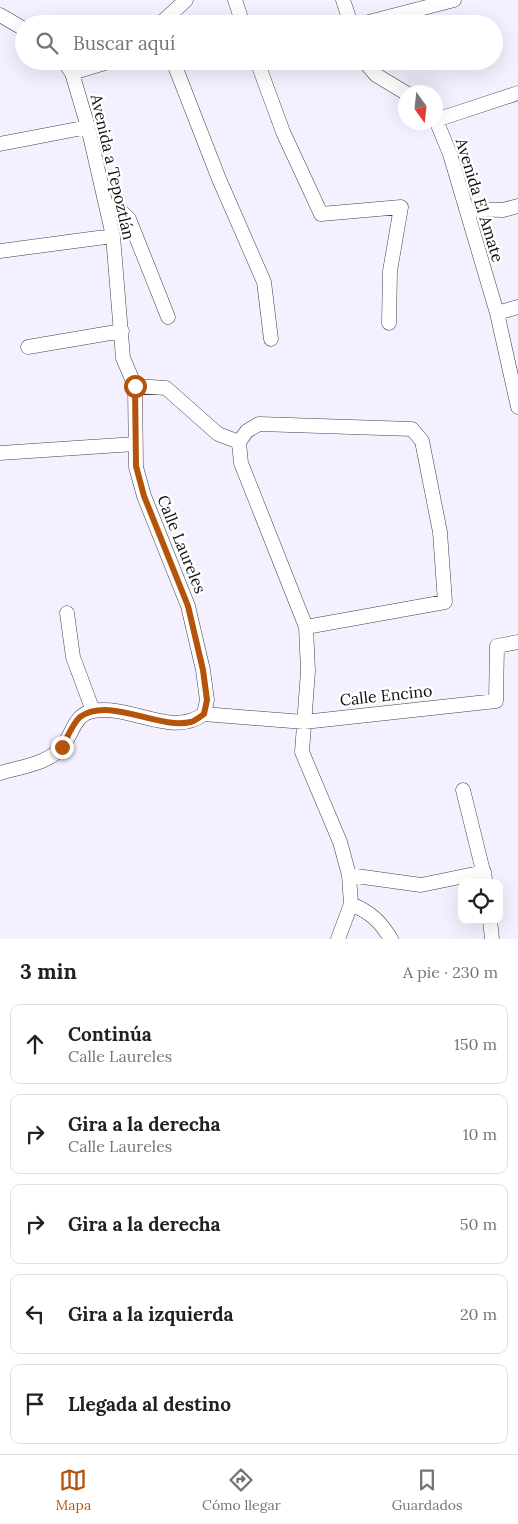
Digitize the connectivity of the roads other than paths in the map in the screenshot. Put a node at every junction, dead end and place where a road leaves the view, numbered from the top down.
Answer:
1 (186, 0) edge
2 (235, 0) edge
3 (343, 0) edge
4 (454, 0) edge
5 (0, 15) edge
6 (170, 15) edge
7 (241, 15) edge
8 (348, 15) edge
9 (396, 15) edge
10 (15, 24) edge
11 (70, 70) edge
12 (82, 70) edge
13 (177, 70) edge
14 (260, 70) edge
15 (372, 70) edge
16 (72, 73) junction
17 (398, 88) edge
18 (518, 93) edge
19 (443, 118) edge
20 (88, 128) junction
21 (440, 130) edge
22 (0, 144) edge
23 (518, 206) edge
24 (108, 207) junction
25 (466, 209) junction
26 (113, 236) junction
27 (0, 251) edge
28 (518, 307) edge
29 (497, 313) junction
30 (168, 316) dead end
31 (389, 323) dead end
32 (122, 332) junction
33 (270, 339) dead end
34 (28, 347) dead end
35 (135, 386) junction
36 (518, 407) edge
37 (239, 442) junction
38 (135, 444) junction
39 (0, 453) edge
40 (67, 613) dead end
41 (306, 627) junction
42 (518, 642) edge
43 (93, 711) junction
44 (204, 714) junction
45 (304, 722) junction
46 (0, 773) edge
47 (463, 790) dead end
48 (349, 875) junction
49 (485, 878) edge
50 (351, 904) junction
51 (490, 924) edge
52 (338, 939) edge
53 (391, 939) edge
54 (492, 939) edge

1 - 6 street
2 - 7 street
3 - 8 street
4 - 9 street
5 - 10 street
11 - 16 street, Avenida a Tepoztlán
12 - 16 street
13 - 33 street
14 - 31 street
15 - 17 street
16 - 20 street, Avenida a Tepoztlán
18 - 19 street
20 - 22 street
20 - 24 street, Avenida a Tepoztlán
21 - 25 street, Avenida El Amate
23 - 25 street
24 - 26 street, Avenida a Tepoztlán
24 - 30 street
25 - 29 street, Avenida El Amate
26 - 27 street
26 - 32 street, Avenida a Tepoztlán
28 - 29 street
29 - 36 street, Avenida El Amate
32 - 34 street
32 - 35 street, Avenida a Tepoztlán
35 - 37 street
35 - 38 street, Calle Laureles
37 - 41 street
37 - 41 street
38 - 39 street
38 - 44 street, Calle Laureles
40 - 43 street
41 - 45 street
42 - 45 street, Calle Encino
43 - 44 street
43 - 46 street
44 - 45 street, Calle Encino
45 - 48 street
47 - 49 street
48 - 49 street
48 - 50 street
50 - 52 street
50 - 53 street
51 - 54 street

